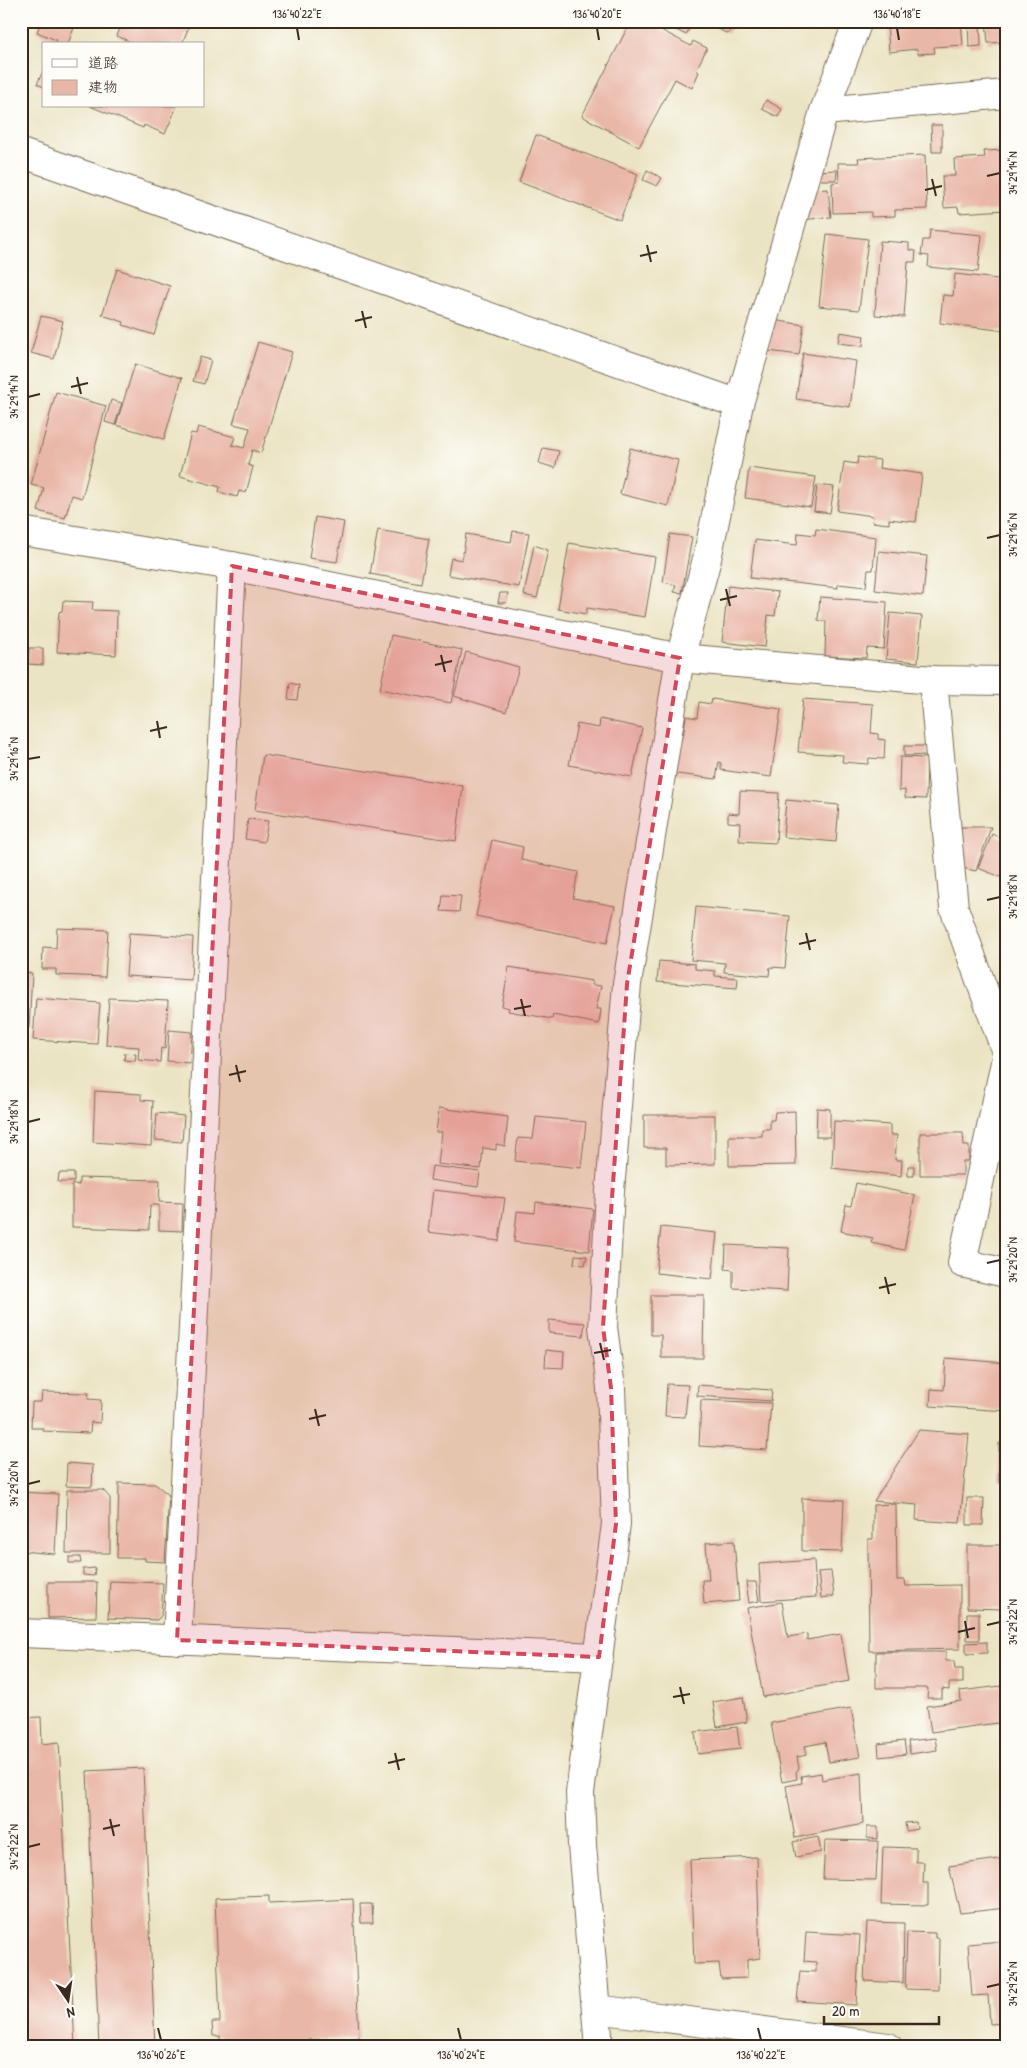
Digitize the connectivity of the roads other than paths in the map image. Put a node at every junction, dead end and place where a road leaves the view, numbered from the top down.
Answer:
1 (858, 21) edge
2 (1006, 94) edge
3 (824, 111) junction
4 (21, 153) edge
5 (739, 404) junction
6 (21, 531) edge
7 (232, 566) junction
8 (680, 658) junction
9 (932, 680) junction
10 (1006, 681) edge
11 (1006, 1052) edge
12 (1006, 1058) edge
13 (1006, 1273) edge
14 (21, 1633) edge
15 (177, 1640) junction
16 (599, 1657) junction
17 (597, 2010) junction
18 (599, 2047) edge
19 (888, 2047) edge

1 - 3 street
2 - 3 street
3 - 5 street
4 - 5 street
5 - 8 street
6 - 7 street
7 - 8 street
7 - 15 street
8 - 9 street
8 - 16 street
9 - 10 street
9 - 11 street
12 - 13 street
14 - 15 street
15 - 16 street
16 - 17 street
17 - 18 street
17 - 19 street

